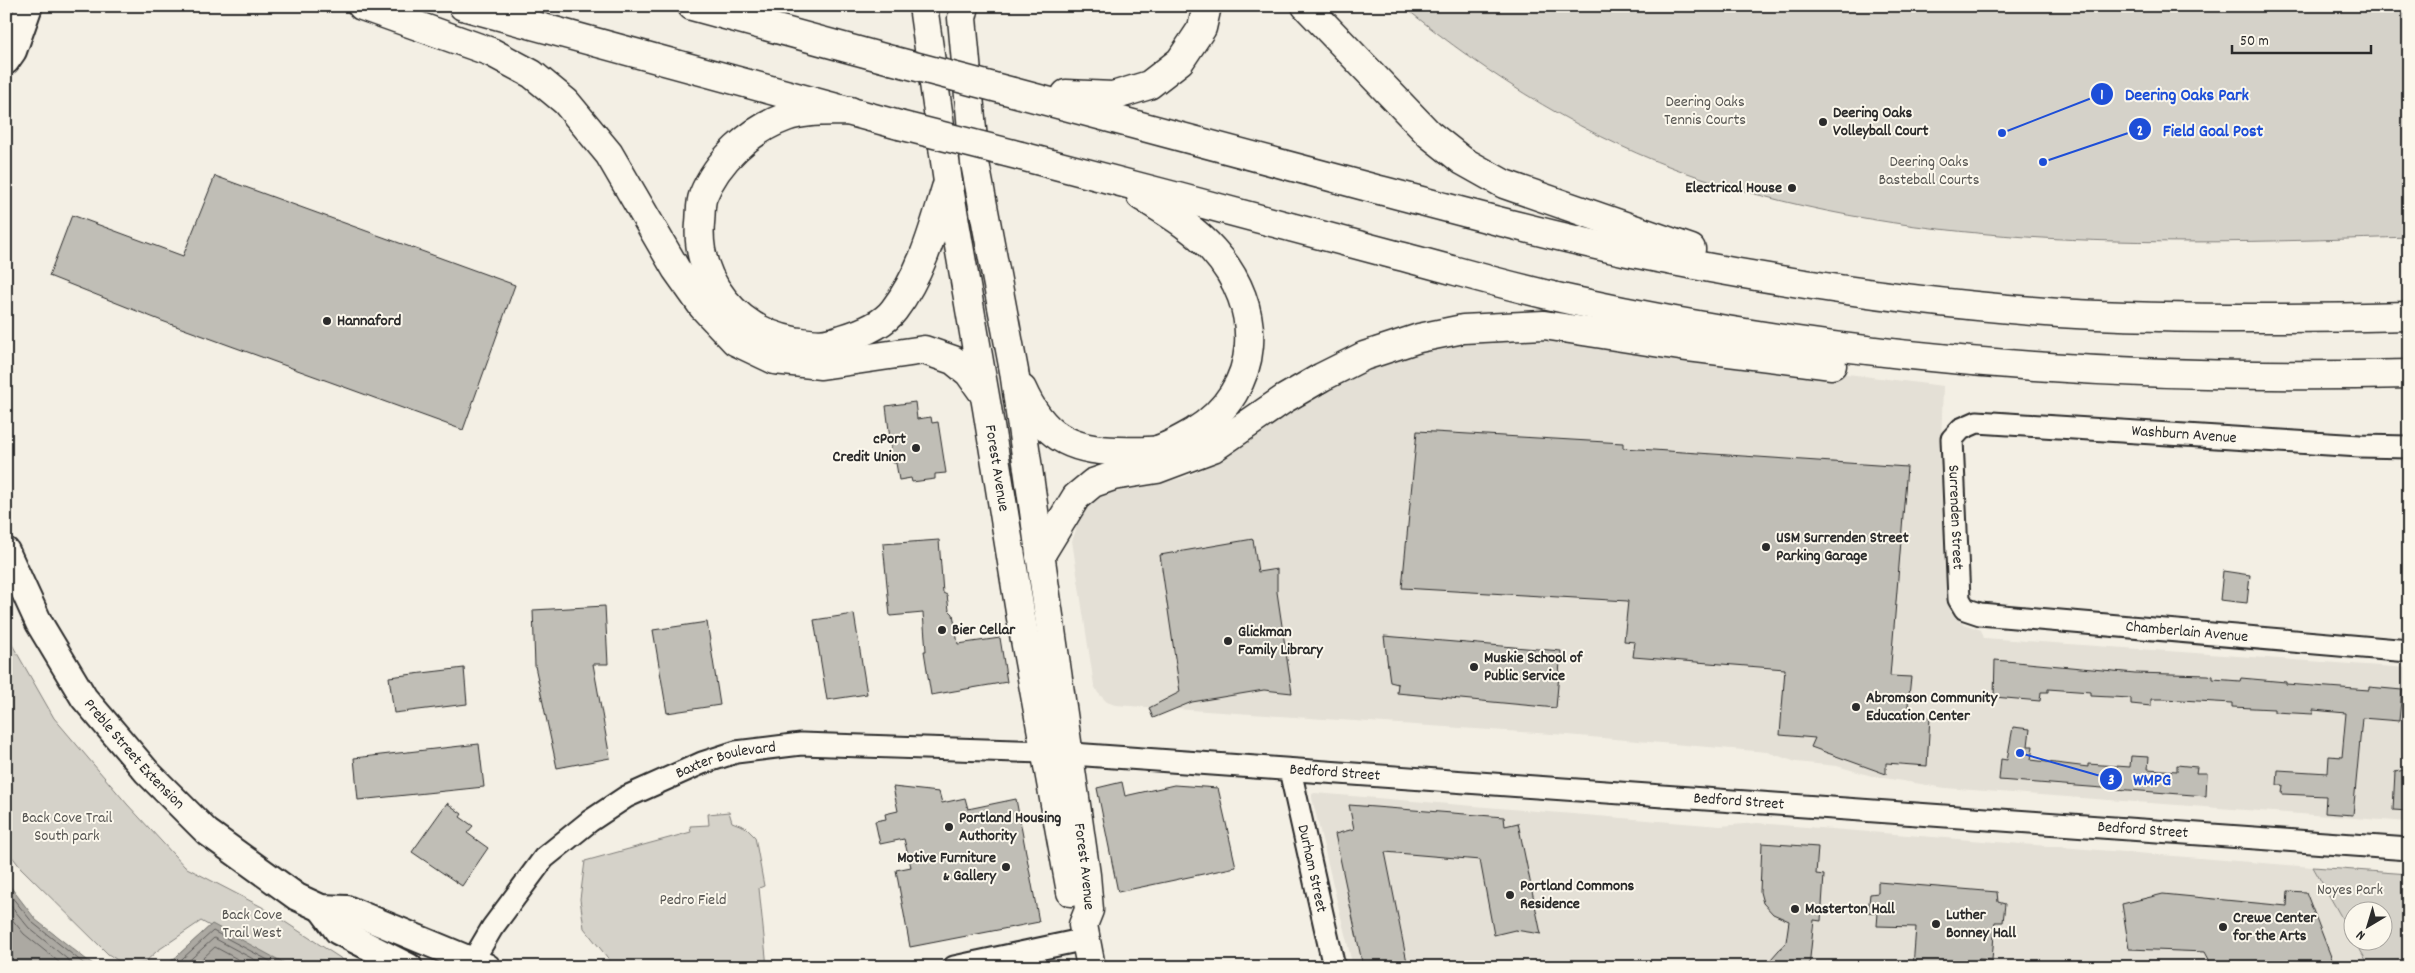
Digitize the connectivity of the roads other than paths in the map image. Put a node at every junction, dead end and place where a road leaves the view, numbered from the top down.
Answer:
1 (30, 6) edge
2 (362, 6) edge
3 (463, 6) edge
4 (692, 6) edge
5 (923, 6) edge
6 (1207, 6) edge
7 (1306, 6) edge
8 (714, 10) edge
9 (962, 10) edge
10 (6, 61) edge
11 (1014, 92) junction
12 (850, 111) junction
13 (948, 182) junction
14 (1118, 182) junction
15 (1780, 280) junction
16 (2409, 316) edge
17 (1961, 361) junction
18 (1014, 371) junction
19 (2409, 374) edge
20 (985, 394) junction
21 (1960, 429) joint
22 (2409, 447) edge
23 (6, 551) edge
24 (1040, 556) junction
25 (1965, 608) joint
26 (2409, 651) edge
27 (1056, 753) junction
28 (1290, 770) junction
29 (2409, 849) edge
30 (321, 908) junction
31 (1085, 932) junction
32 (476, 965) edge
33 (409, 967) edge
34 (954, 967) edge
35 (1091, 967) edge
36 (1334, 967) edge

1 - 10 main road
2 - 20 highway
3 - 12 highway
4 - 8 highway
5 - 13 highway, Forest Avenue
6 - 11 highway
7 - 15 highway
8 - 11 highway, bridge
9 - 18 highway, Forest Avenue
11 - 15 highway
12 - 13 highway
12 - 14 highway, bridge
13 - 20 highway, Forest Avenue
14 - 17 highway
14 - 18 highway
15 - 16 highway
17 - 19 highway
17 - 24 highway
18 - 24 highway, Forest Avenue
20 - 27 highway, Forest Avenue
21 - 22 street, Washburn Avenue
21 - 25 street, Surrenden Street
23 - 30 main road, Preble Street Extension
24 - 27 highway, Forest Avenue
25 - 26 street, Chamberlain Avenue
27 - 28 street, Bedford Street
27 - 31 highway, Forest Avenue
27 - 32 street, Baxter Boulevard
28 - 29 street, Bedford Street
28 - 36 street, Durham Street
30 - 32 main road, Preble Street Extension
30 - 33 main road, Preble Street Extension
31 - 34 street
31 - 35 highway, Forest Avenue

